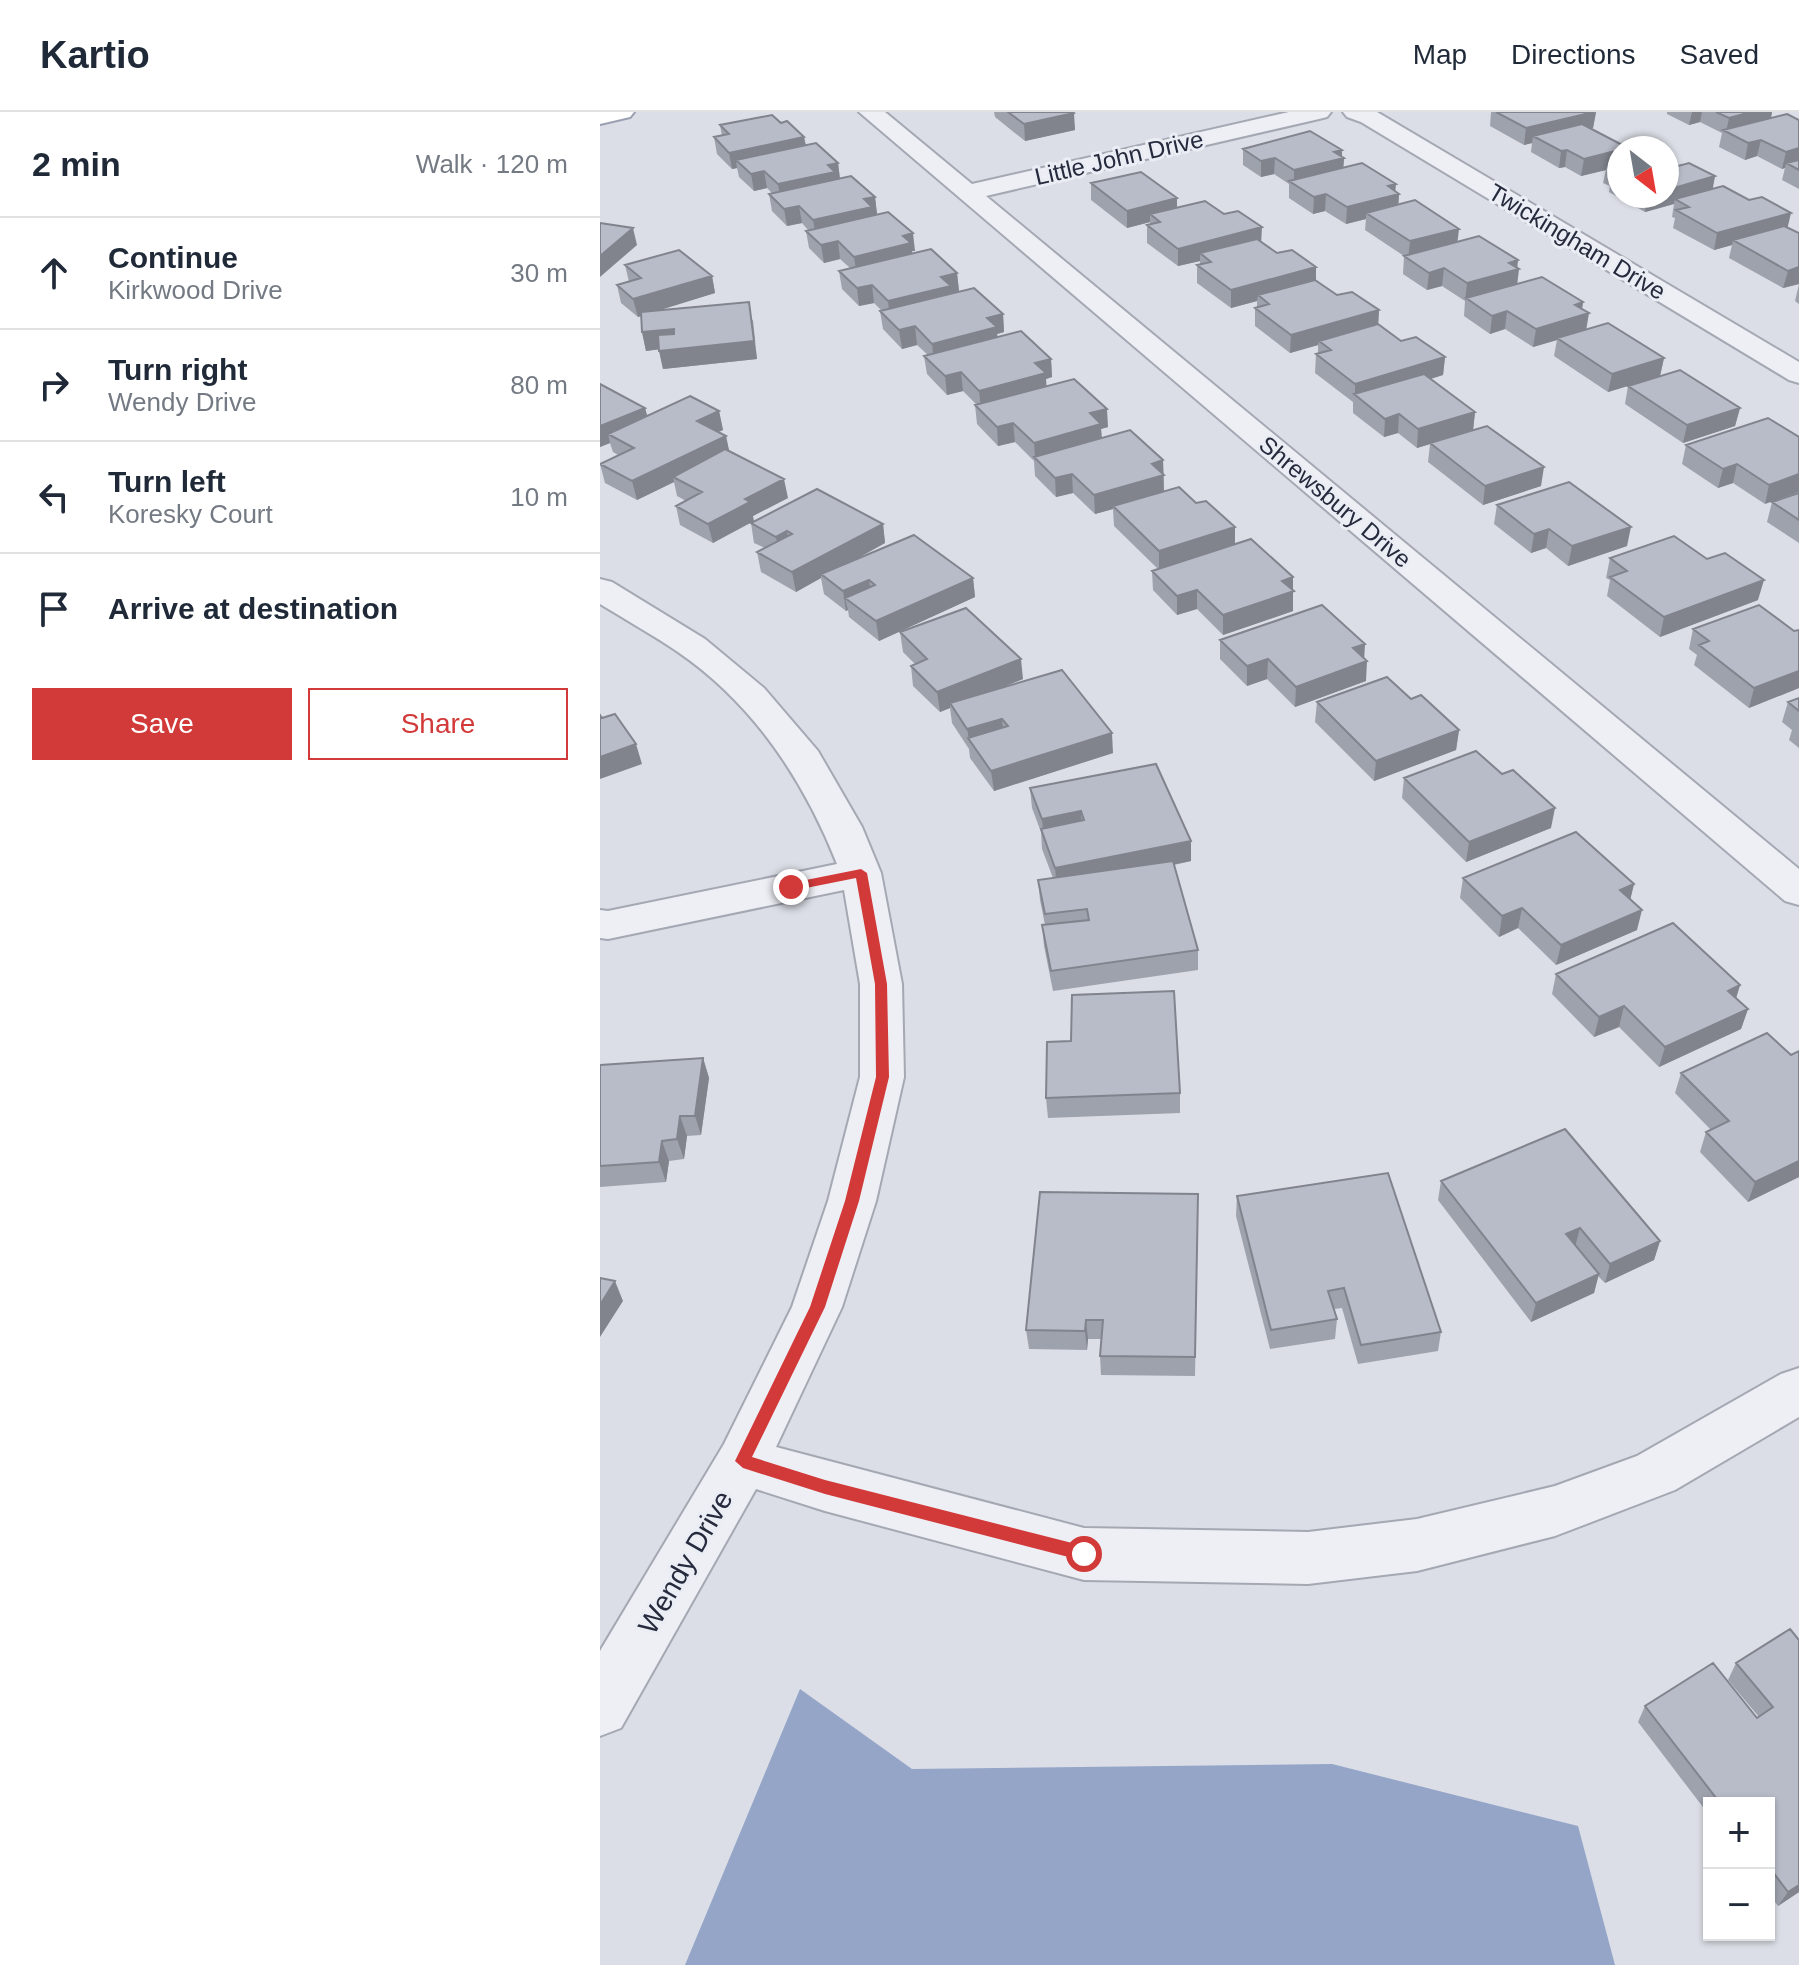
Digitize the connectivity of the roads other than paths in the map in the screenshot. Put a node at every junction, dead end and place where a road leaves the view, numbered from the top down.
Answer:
1 (622, 112) edge
2 (871, 112) edge
3 (1319, 112) edge
4 (1355, 112) edge
5 (600, 117) edge
6 (966, 193) junction
7 (1799, 374) edge
8 (600, 589) edge
9 (861, 873) junction
10 (1799, 891) edge
11 (603, 926) edge
12 (1799, 1390) edge
13 (743, 1461) junction
14 (600, 1707) edge

1 - 5 main road
2 - 6 street, Shrewsbury Drive
3 - 6 street, Little John Drive
4 - 7 street, Twickingham Drive
6 - 10 street, Shrewsbury Drive
8 - 9 street, Wendy Drive
9 - 11 street
9 - 13 street, Wendy Drive
12 - 13 street
13 - 14 street, Wendy Drive

